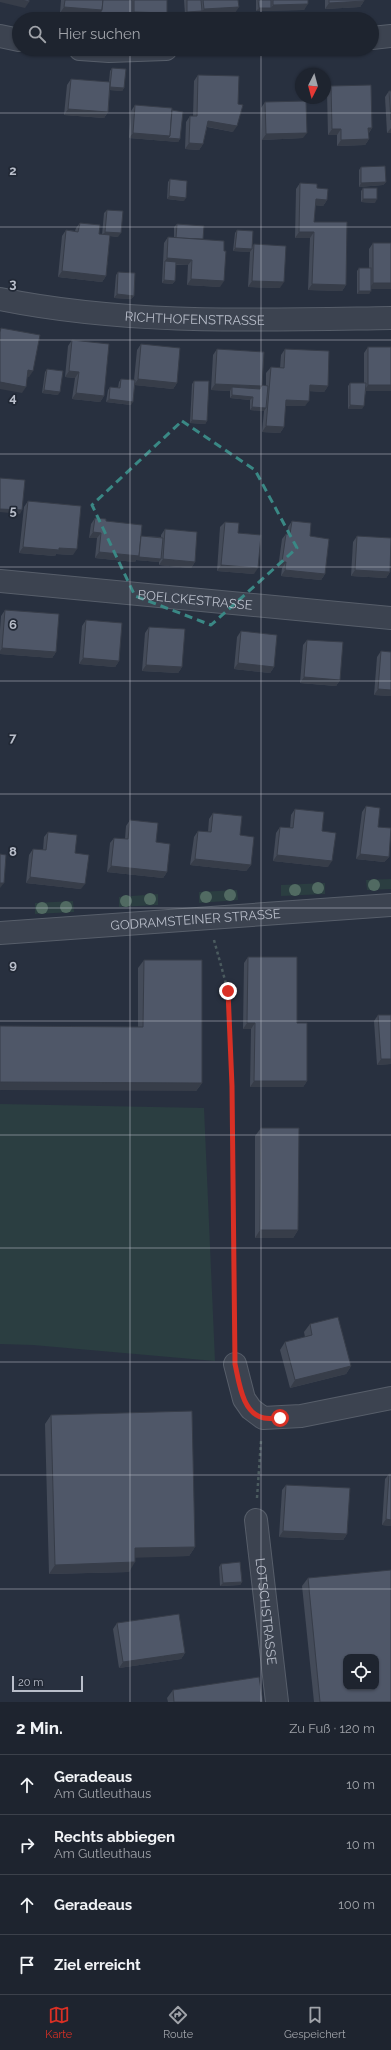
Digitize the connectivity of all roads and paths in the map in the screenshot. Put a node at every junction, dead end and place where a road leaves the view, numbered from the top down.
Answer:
1 (0, 36) edge
2 (391, 36) edge
3 (379, 37) edge
4 (12, 39) edge
5 (0, 299) edge
6 (391, 318) edge
7 (0, 581) edge
8 (391, 618) edge
9 (391, 905) edge
10 (0, 933) edge
11 (212, 934) dead end
12 (235, 1364) joint
13 (391, 1398) edge
14 (263, 1418) junction
15 (256, 1520) joint
16 (277, 1702) edge

1 - 4 street
2 - 3 street
5 - 6 street, RICHTHOFENSTRASSE
7 - 8 street, BOELCKESTRASSE
9 - 10 street, GODRAMSTEINER STRASSE
11 - 12 path
12 - 14 street
13 - 14 street
14 - 15 path
15 - 16 street, LOTSCHSTRASSE

